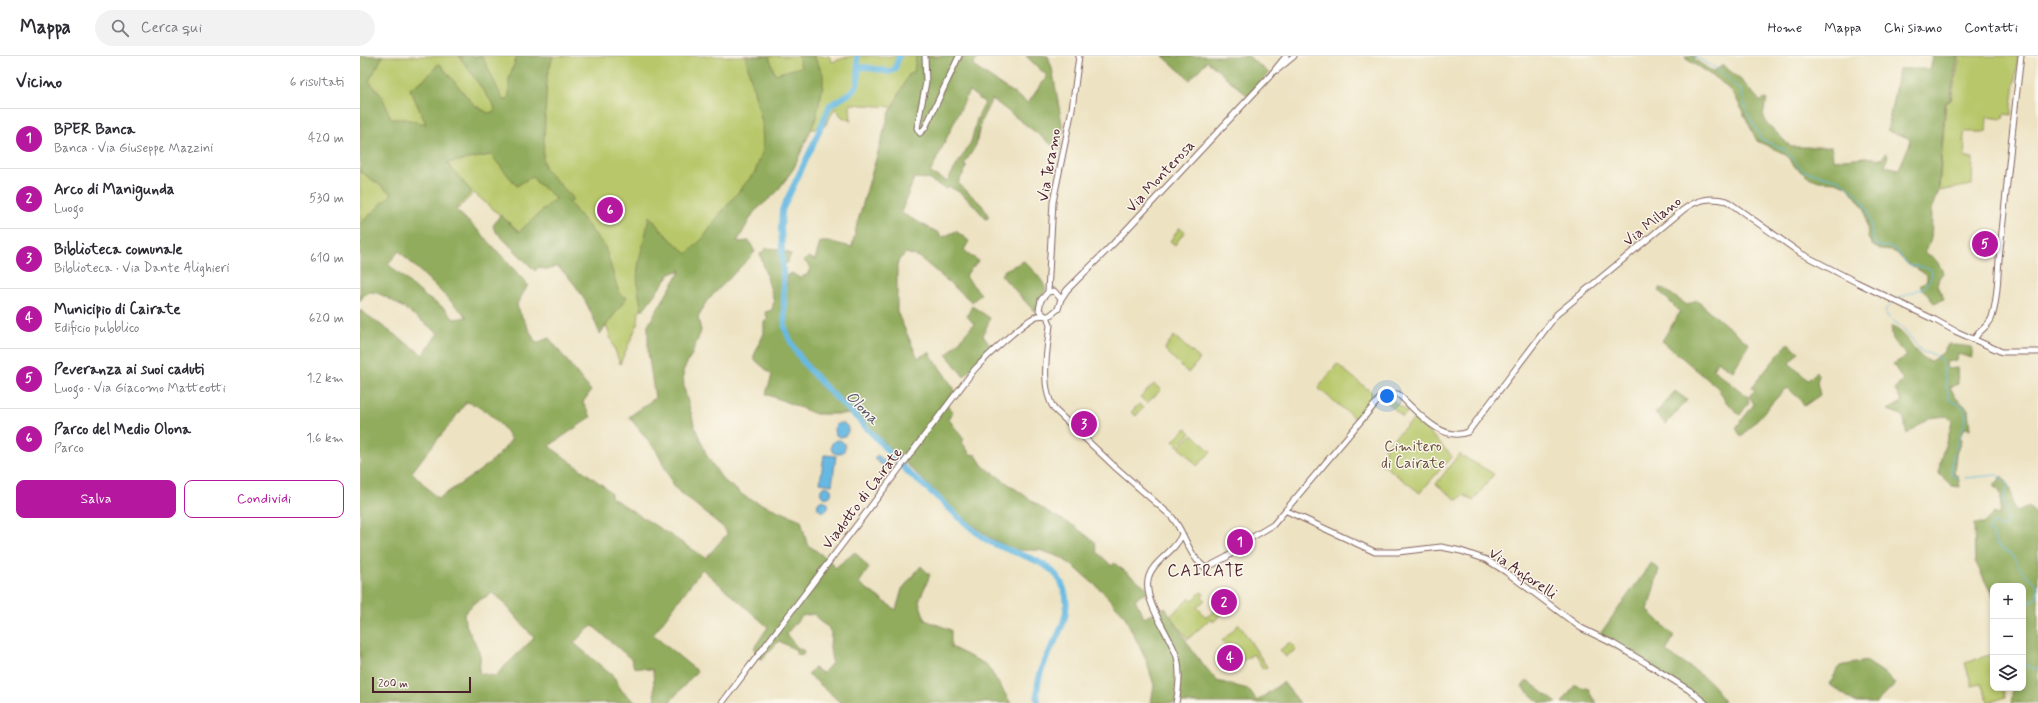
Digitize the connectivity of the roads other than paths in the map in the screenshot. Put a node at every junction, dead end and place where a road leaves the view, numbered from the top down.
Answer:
1 (925, 56) edge
2 (959, 56) edge
3 (1079, 56) edge
4 (1286, 56) edge
5 (1294, 56) edge
6 (2021, 56) edge
7 (1269, 77) junction
8 (1055, 294) junction
9 (1039, 310) junction
10 (1047, 315) junction
11 (1019, 329) junction
12 (1974, 340) junction
13 (2038, 352) edge
14 (1287, 511) junction
15 (1182, 534) junction
16 (1178, 541) junction
17 (1187, 542) junction
18 (722, 703) edge
19 (1176, 703) edge
20 (1705, 703) edge

1 - 2 street
3 - 8 street, Via Teramo
4 - 7 street, Via Monterosa
5 - 7 street, Via Monterosa
6 - 12 street
7 - 8 street, Via Monterosa
8 - 9 street
8 - 10 street
9 - 10 street
9 - 11 street
10 - 11 street
10 - 15 street
11 - 18 street, Viadotto di Cairate
12 - 13 street, Via Milano
12 - 14 street, Via Milano
14 - 17 street
14 - 20 street, Via Anforelli
15 - 16 street
15 - 17 street
16 - 17 street
16 - 19 street

